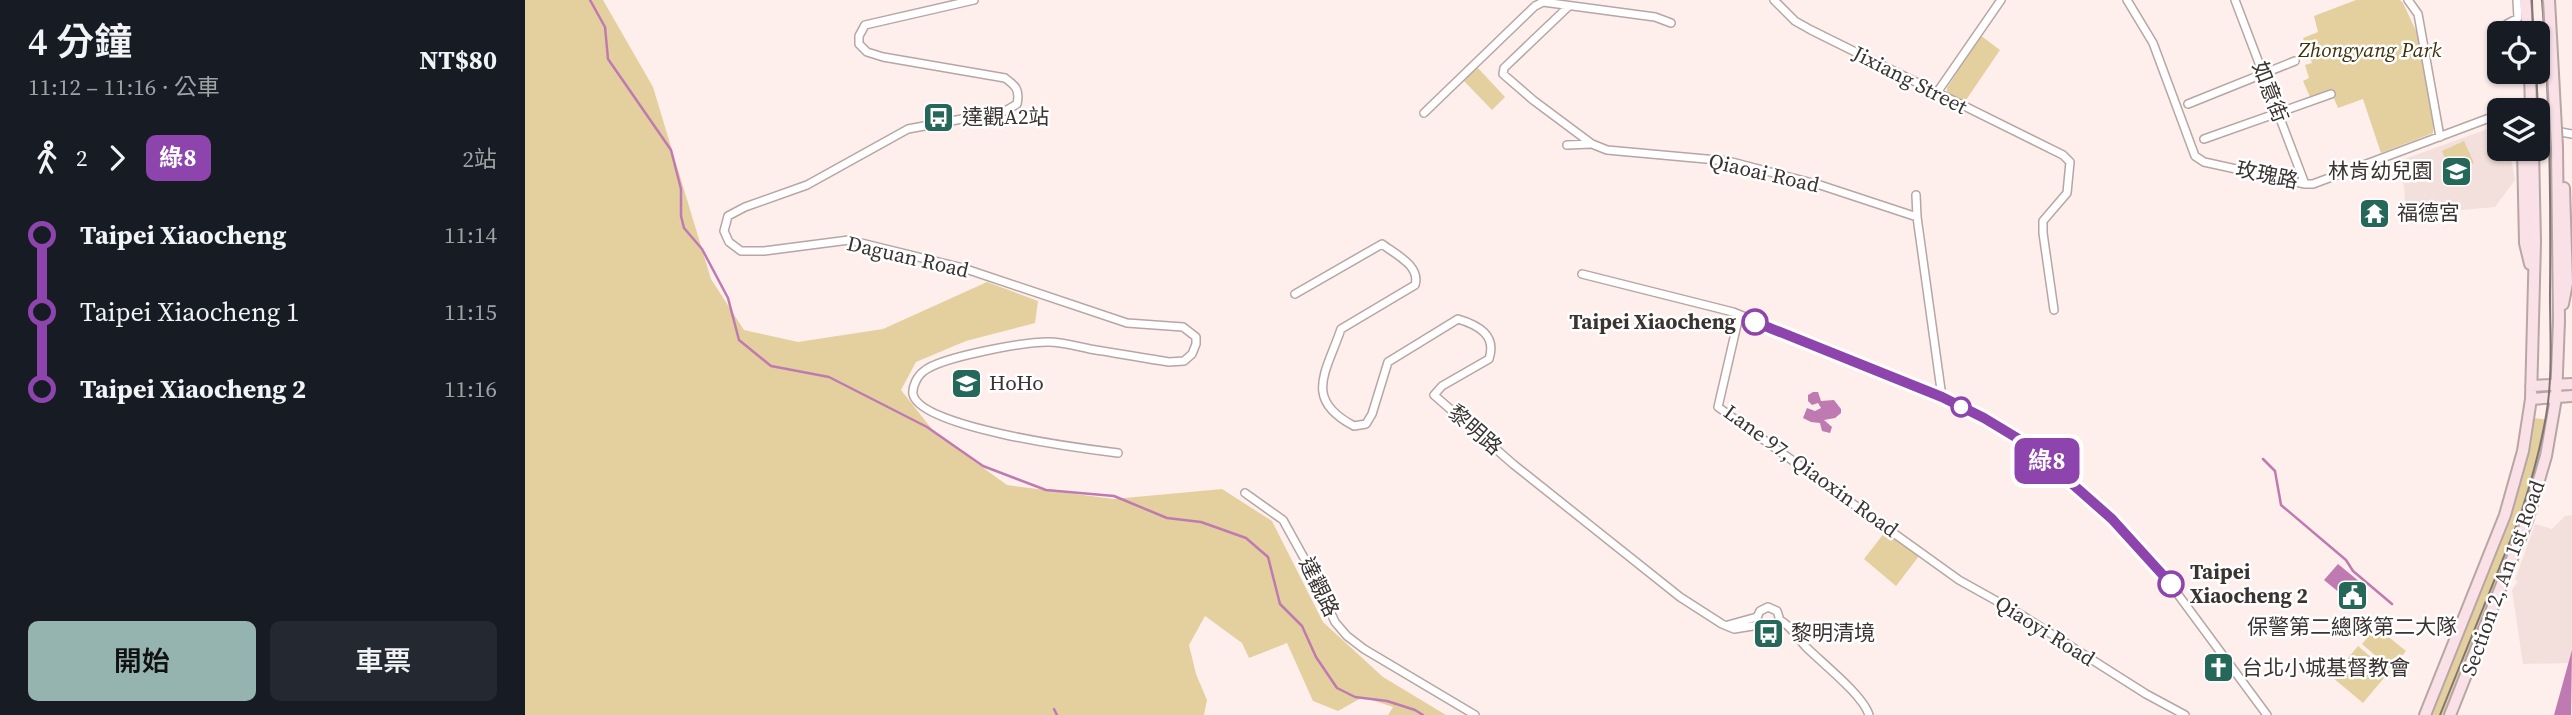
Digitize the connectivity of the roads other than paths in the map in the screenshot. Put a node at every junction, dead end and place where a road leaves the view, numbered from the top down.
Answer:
1 (974, 0) edge
2 (1775, 0) edge
3 (2001, 0) edge
4 (2127, 0) edge
5 (2235, 0) edge
6 (2408, 0) edge
7 (2517, 0) edge
8 (2525, 0) edge
9 (2551, 0) edge
10 (1569, 6) junction
11 (2512, 21) edge
12 (2527, 21) edge
13 (1671, 23) dead end
14 (2295, 61) dead end
15 (2263, 74) junction
16 (1936, 94) junction
17 (2331, 94) dead end
18 (2188, 104) dead end
19 (2277, 112) junction
20 (1424, 113) dead end
21 (2487, 119) edge
22 (2566, 133) edge
23 (2440, 137) junction
24 (2204, 139) dead end
25 (1592, 144) junction
26 (1567, 145) dead end
27 (2523, 161) edge
28 (2533, 161) edge
29 (2305, 184) junction
30 (1916, 195) dead end
31 (1917, 217) junction
32 (1582, 274) dead end
33 (2533, 277) junction
34 (1295, 294) dead end
35 (2054, 310) dead end
36 (1739, 316) junction
37 (2559, 321) junction
38 (2572, 384) edge
39 (2556, 385) junction
40 (2531, 386) junction
41 (2572, 396) edge
42 (1942, 397) junction
43 (2556, 397) junction
44 (2531, 399) junction
45 (1118, 453) dead end
46 (1245, 493) dead end
47 (1908, 542) joint
48 (1758, 621) junction
49 (1778, 623) junction
50 (1475, 715) edge
51 (1869, 715) edge
52 (2185, 715) edge
53 (2264, 715) edge
54 (2425, 715) edge
55 (2450, 715) edge

1 - 45 street, Daguan Road
2 - 16 street, Jixiang Street
3 - 16 street
4 - 29 street, 玫瑰路
5 - 15 street, 如意街
6 - 23 street
7 - 11 street
8 - 12 street
9 - 22 street
9 - 37 street, bridge
10 - 13 street
10 - 20 street
10 - 25 street
14 - 15 street
15 - 18 street
15 - 19 street, 如意街
16 - 35 street, Jixiang Street
17 - 19 street
19 - 24 street
19 - 29 street, 如意街
21 - 23 street, 玫瑰路
22 - 37 street
23 - 29 street, 玫瑰路
25 - 26 street
25 - 31 street, Qiaoai Road
27 - 33 street
28 - 33 street
30 - 31 street
31 - 42 street
32 - 36 street
33 - 40 street, Section 2, An 1st Road
34 - 48 street, 黎明路
36 - 42 street
36 - 47 street, Lane 97, Qiaoxin Road
37 - 39 street, Section 2, An 1st Road
38 - 39 street
39 - 40 street
39 - 43 street, Section 2, An 1st Road
40 - 44 street, Section 2, An 1st Road
41 - 43 street
42 - 53 street
43 - 44 street
43 - 55 street, Section 2, An 1st Road
44 - 54 street, Section 2, An 1st Road
46 - 50 street, 達觀路
47 - 52 street, Qiaoyi Road
48 - 49 street, 黎明路
48 - 49 street, 黎明路
49 - 51 street, 黎明路

